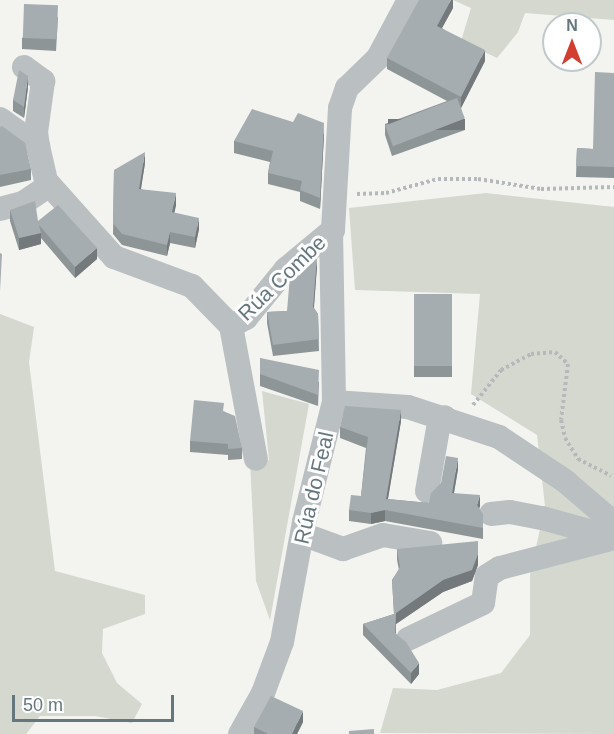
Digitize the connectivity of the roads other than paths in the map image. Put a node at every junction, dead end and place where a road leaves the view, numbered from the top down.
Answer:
1 (409, 0) edge
2 (24, 67) dead end
3 (0, 119) edge
4 (38, 146) junction
5 (50, 185) junction
6 (0, 209) edge
7 (332, 231) junction
8 (231, 326) junction
9 (334, 402) junction
10 (445, 417) junction
11 (256, 459) dead end
12 (427, 491) dead end
13 (491, 514) dead end
14 (614, 523) edge
15 (302, 534) junction
16 (430, 543) edge
17 (408, 639) dead end
18 (240, 734) edge

1 - 7 street, Rúa do Feal
2 - 4 street, Rúa Combe
3 - 4 street
4 - 5 street, Rúa Combe
5 - 6 street
5 - 8 street, Rúa Combe
7 - 8 street, Rúa Combe
7 - 9 street, Rúa do Feal
8 - 11 street, Rúa Combe
9 - 10 street
9 - 15 street, Rúa do Feal
10 - 12 street
10 - 14 street
13 - 17 street
15 - 16 street
15 - 18 street, Rúa do Feal

